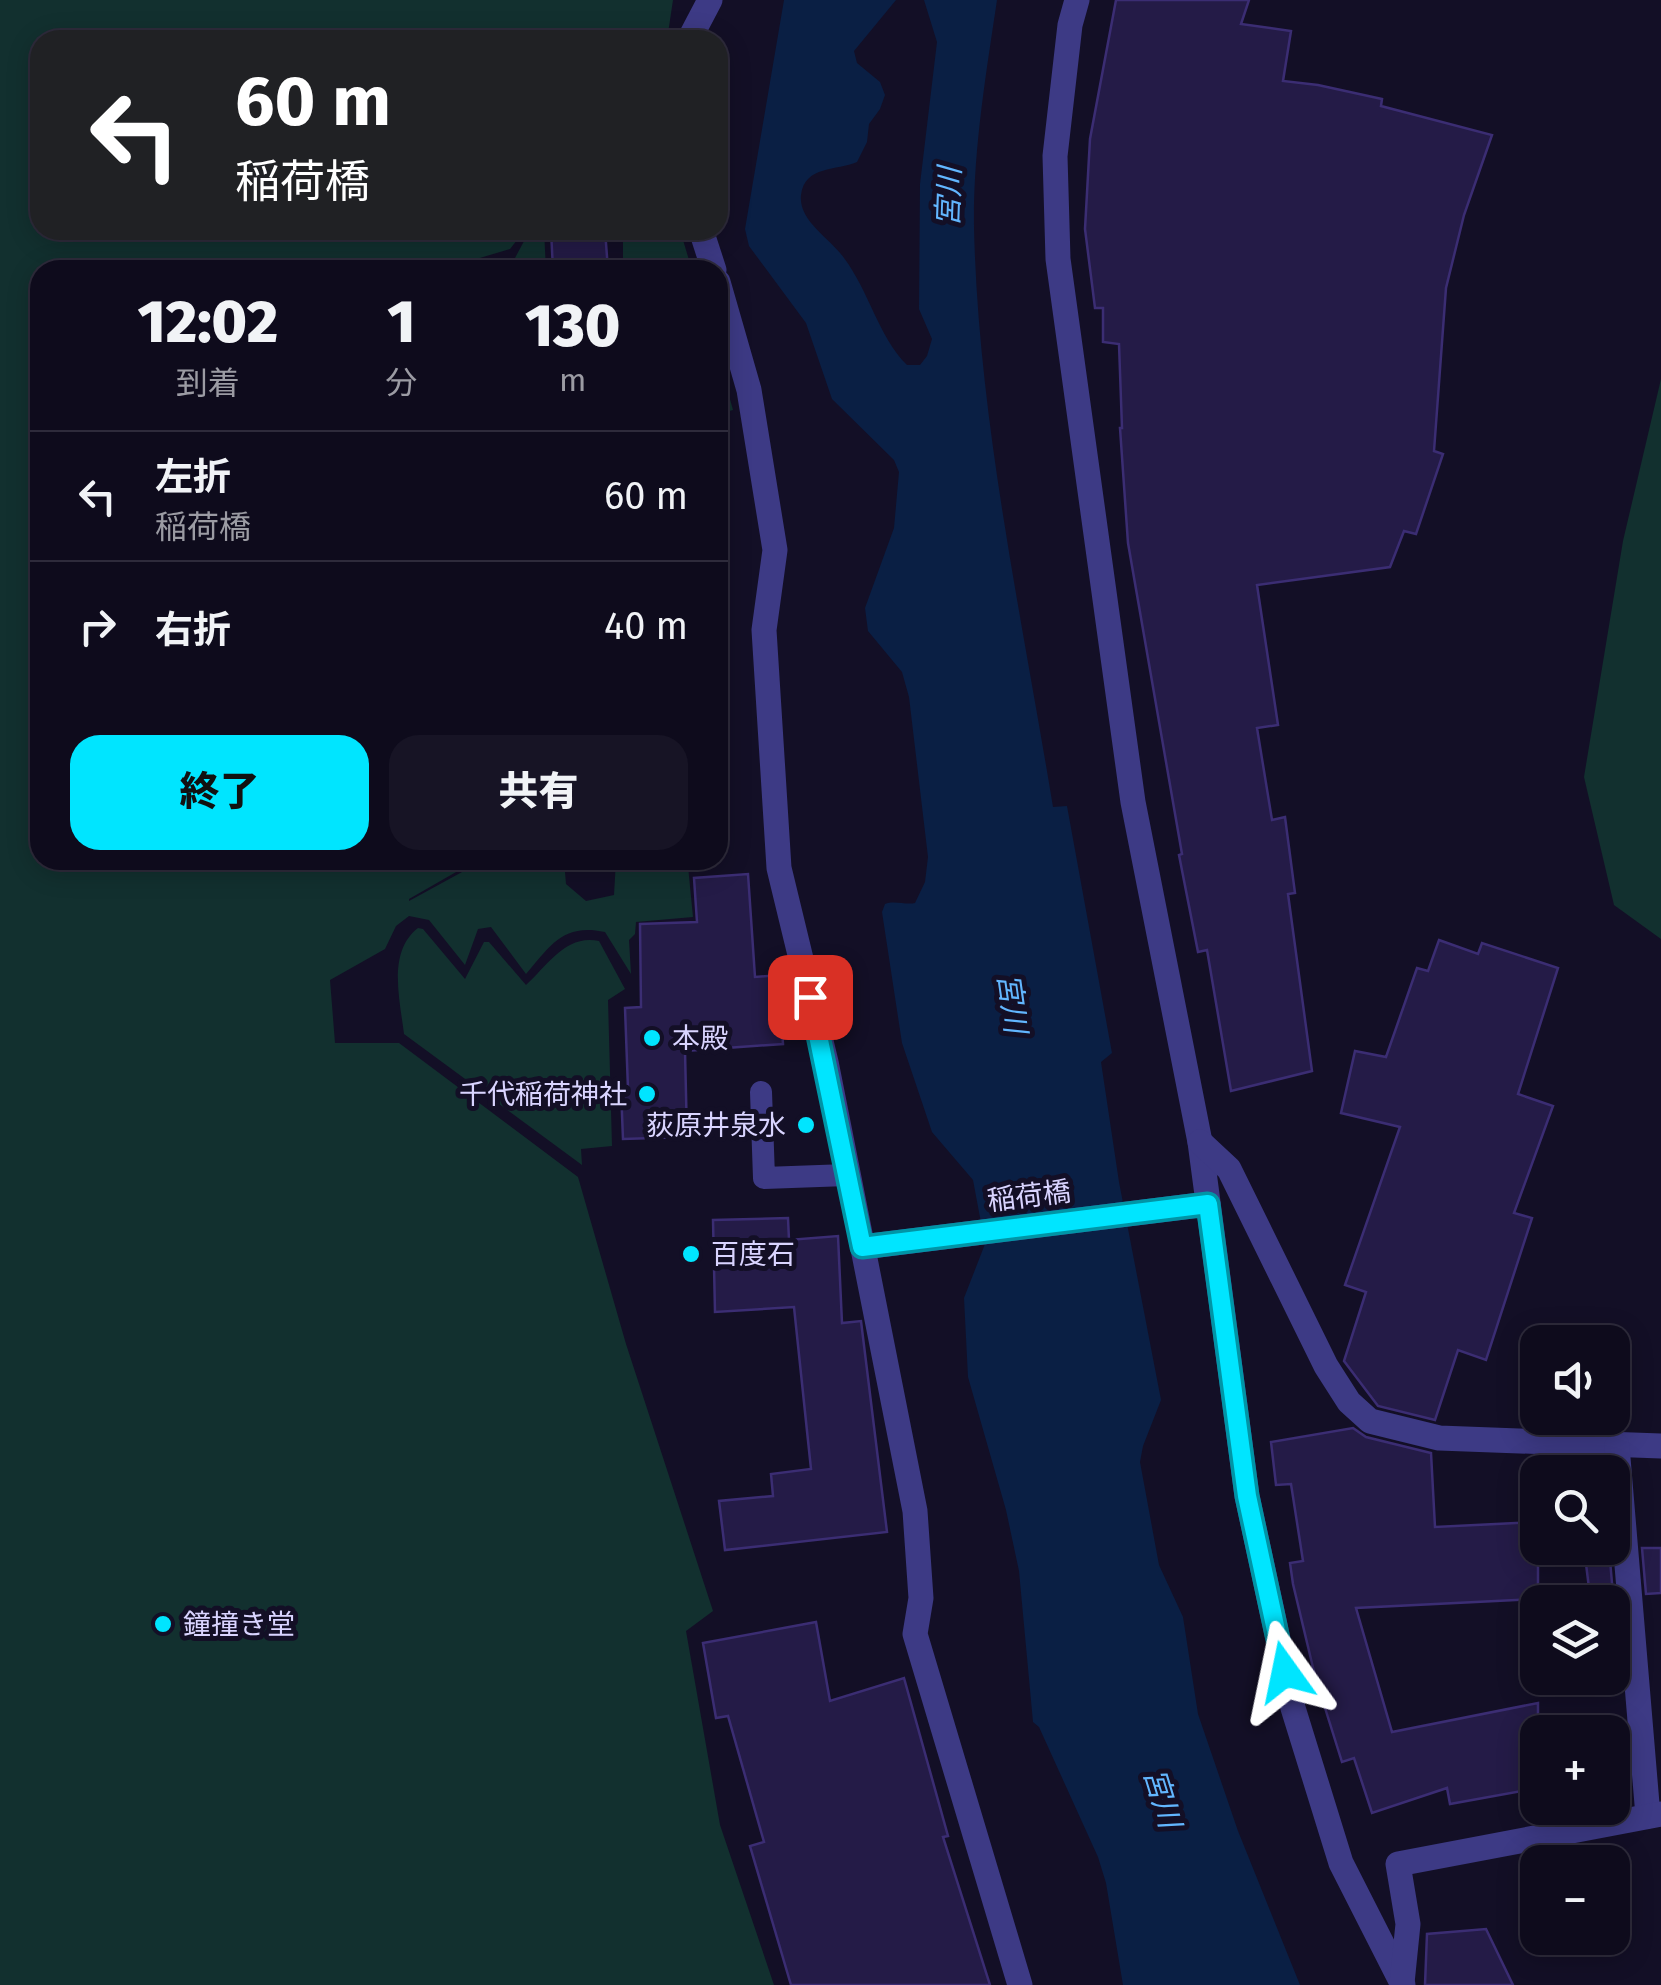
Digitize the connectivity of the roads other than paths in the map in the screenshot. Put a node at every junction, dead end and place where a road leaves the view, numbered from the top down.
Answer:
1 (710, 0) edge
2 (1077, 0) edge
3 (695, 30) edge
4 (728, 318) edge
5 (761, 1092) dead end
6 (1200, 1142) junction
7 (847, 1175) junction
8 (1200, 1205) junction
9 (867, 1247) junction
10 (1616, 1446) junction
11 (1661, 1446) edge
12 (1654, 1815) edge
13 (1403, 1984) edge
14 (1020, 1985) edge

1 - 3 street
2 - 6 street
4 - 7 street
5 - 7 lane
6 - 8 street
6 - 10 street
7 - 9 street
8 - 9 street, 稲荷橋
8 - 13 street
9 - 14 street
10 - 11 street
10 - 12 street
12 - 13 street

